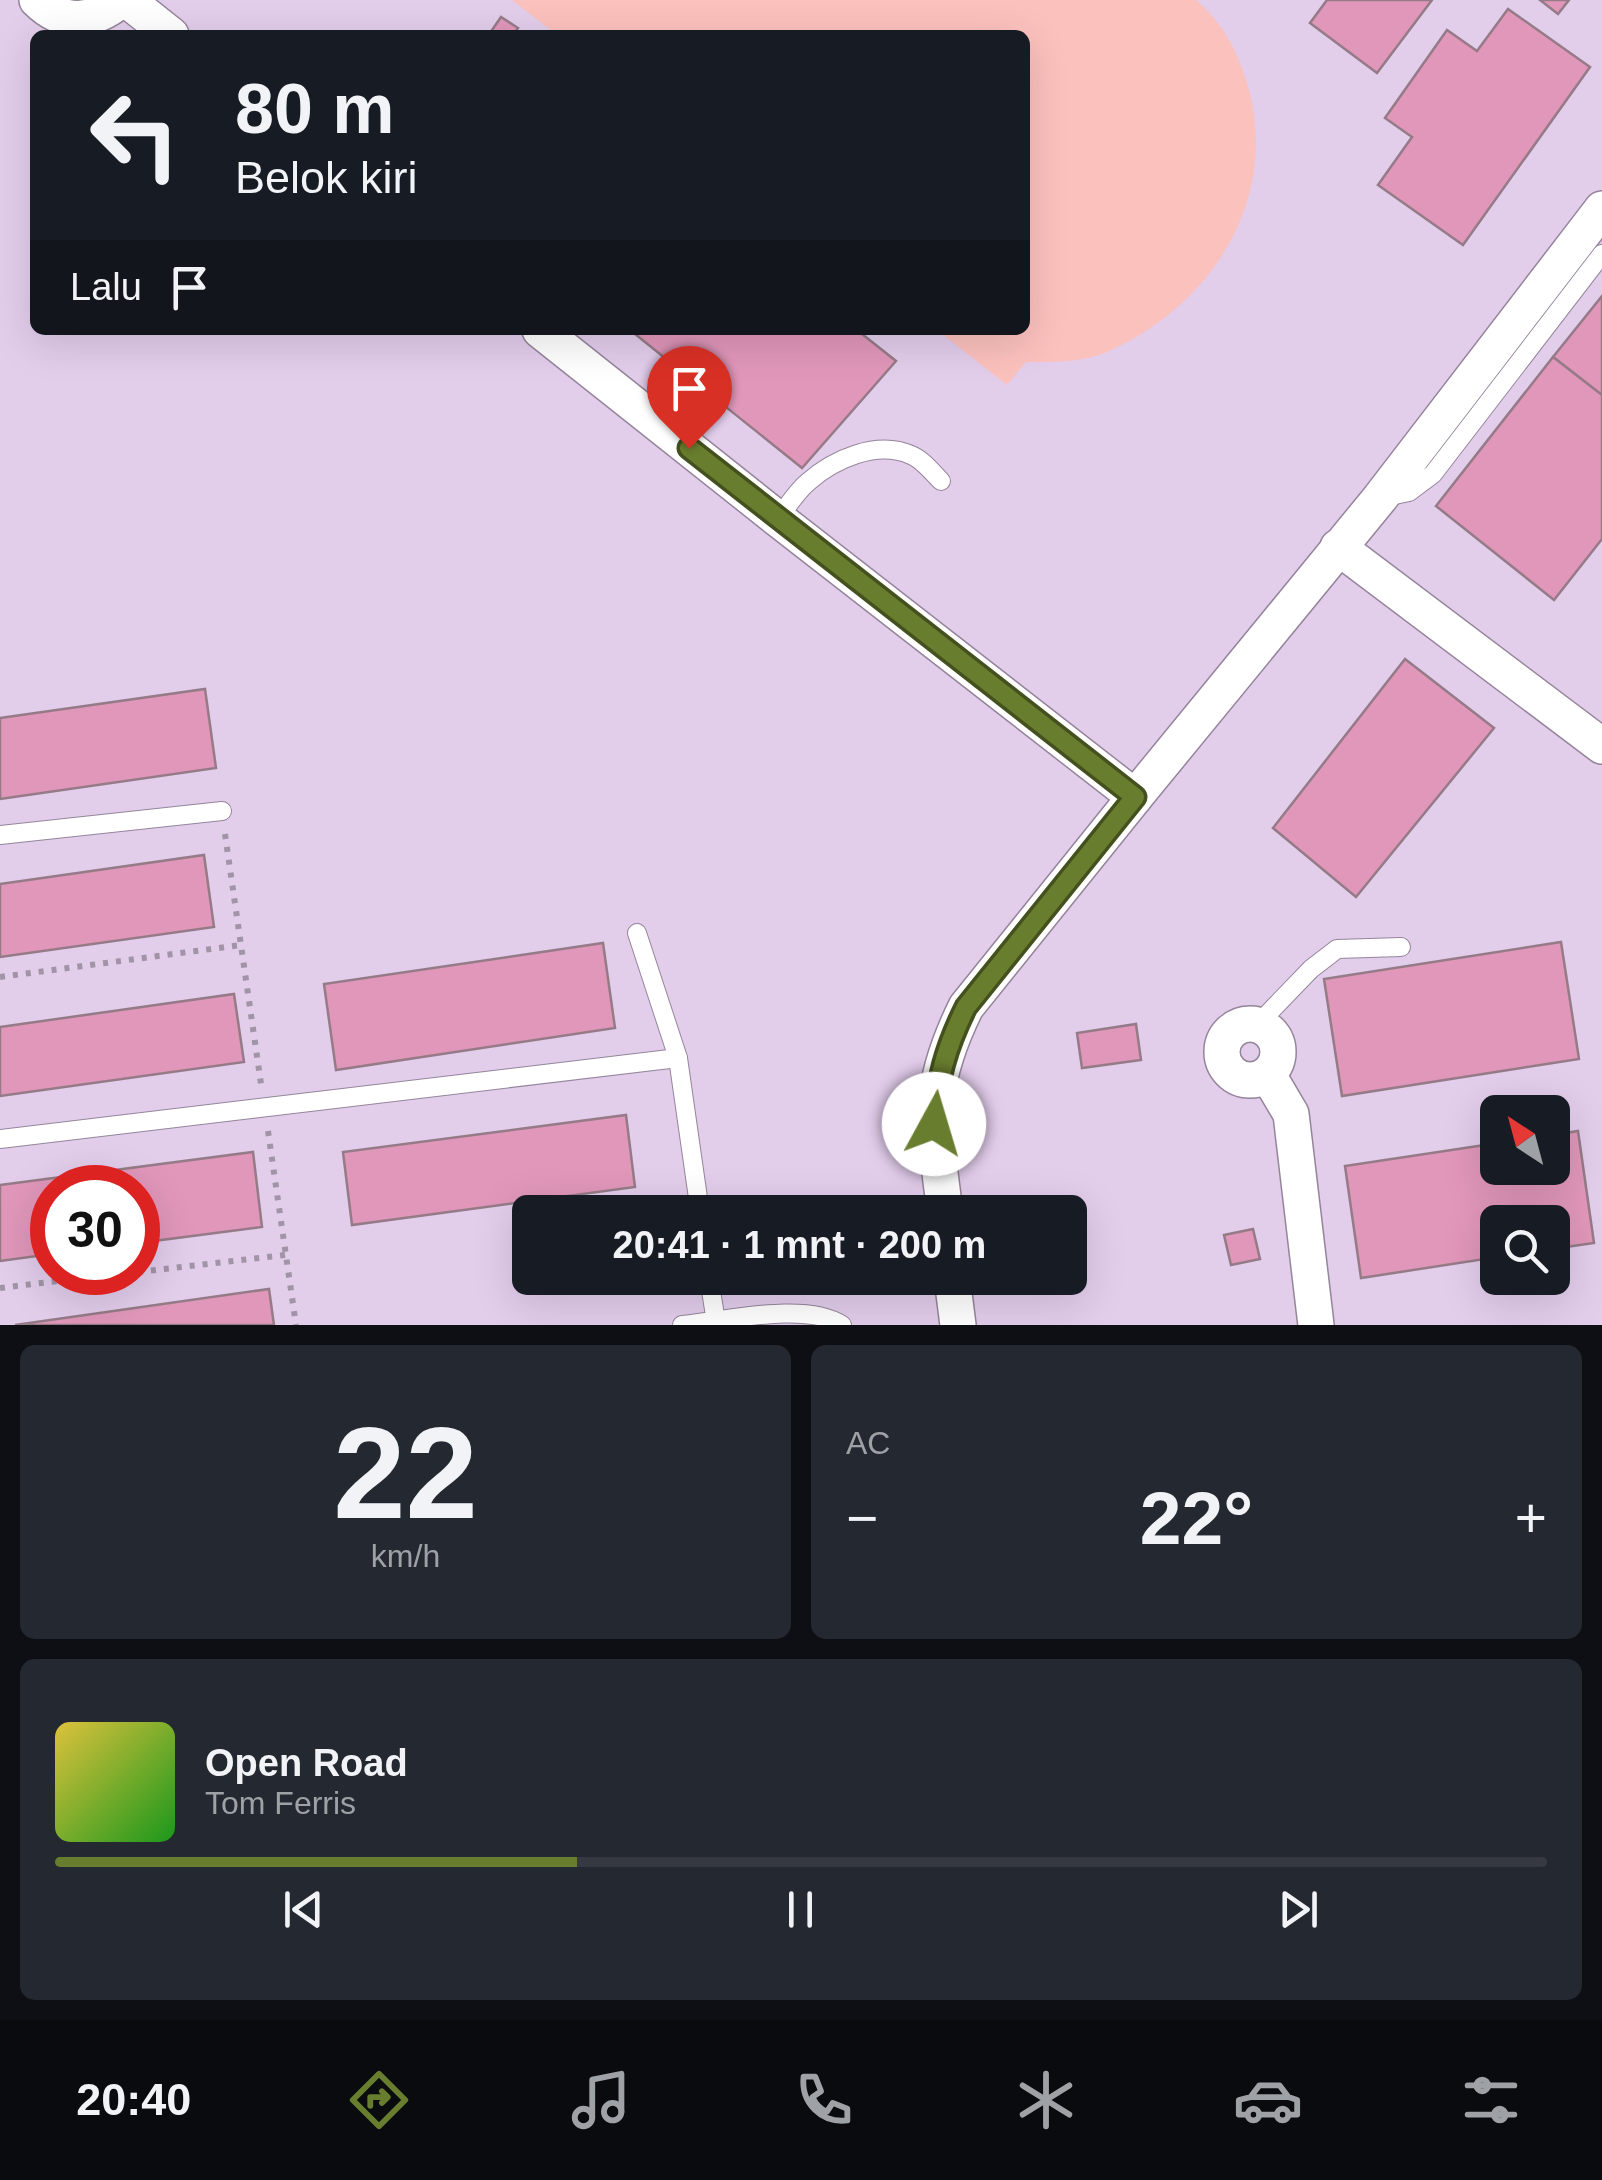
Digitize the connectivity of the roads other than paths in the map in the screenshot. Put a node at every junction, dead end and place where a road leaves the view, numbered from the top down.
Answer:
1 (38, 0) edge
2 (124, 0) edge
3 (164, 30) edge
4 (1602, 209) edge
5 (1602, 254) edge
6 (546, 335) edge
7 (941, 481) dead end
8 (1380, 498) junction
9 (778, 520) junction
10 (1338, 547) junction
11 (1602, 746) edge
12 (1135, 797) junction
13 (222, 811) road end
14 (0, 835) edge
15 (636, 933) dead end
16 (1401, 947) dead end
17 (1258, 1024) junction
18 (678, 1058) junction
19 (1268, 1075) junction
20 (0, 1140) edge
21 (698, 1195) edge
22 (942, 1195) edge
23 (712, 1295) edge
24 (954, 1295) edge
25 (716, 1322) junction
26 (682, 1325) edge
27 (842, 1325) edge
28 (958, 1325) edge
29 (1316, 1325) edge

1 - 2 street
2 - 3 street
4 - 8 street
5 - 8 lane
6 - 9 street
7 - 9 lane
8 - 10 street
9 - 12 street
10 - 11 street
10 - 12 street
12 - 22 street
13 - 14 lane
15 - 18 lane
16 - 17 lane
17 - 19 street
17 - 19 street
18 - 20 lane
18 - 21 lane
19 - 29 street
23 - 25 lane
24 - 28 street
25 - 26 lane
25 - 27 lane

